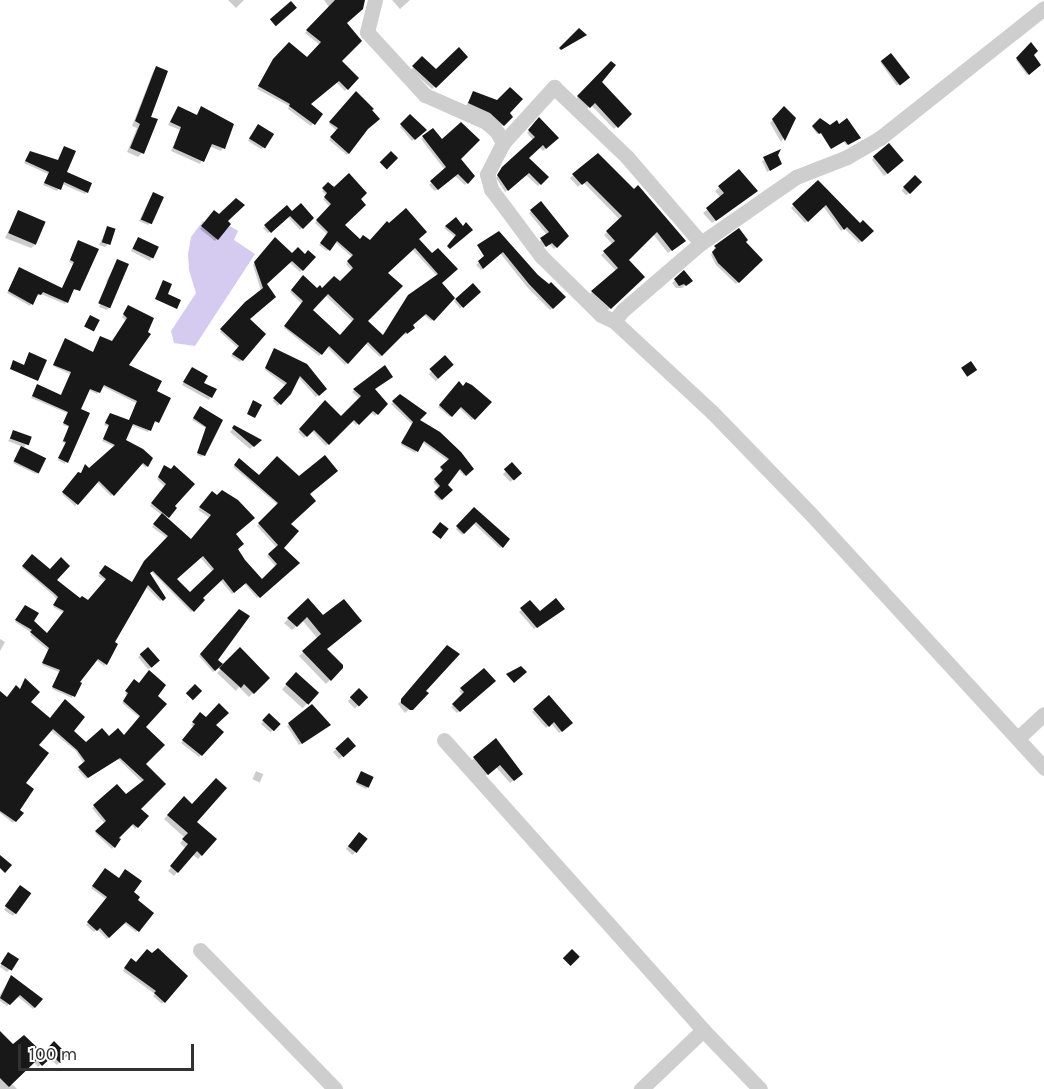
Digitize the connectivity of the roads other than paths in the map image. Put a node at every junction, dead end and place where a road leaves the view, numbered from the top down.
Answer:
1 (375, 0) edge
2 (1044, 8) edge
3 (503, 143) junction
4 (701, 243) junction
5 (614, 321) junction
6 (1044, 714) edge
7 (1018, 738) junction
8 (444, 740) dead end
9 (1044, 768) edge
10 (200, 950) dead end
11 (703, 1030) junction
12 (335, 1089) edge
13 (641, 1089) edge
14 (760, 1089) edge

1 - 3 street
2 - 4 street
3 - 4 street
3 - 5 street
4 - 5 street
5 - 7 street
6 - 7 street
7 - 9 street
8 - 11 street
10 - 12 street
11 - 13 street
11 - 14 street

